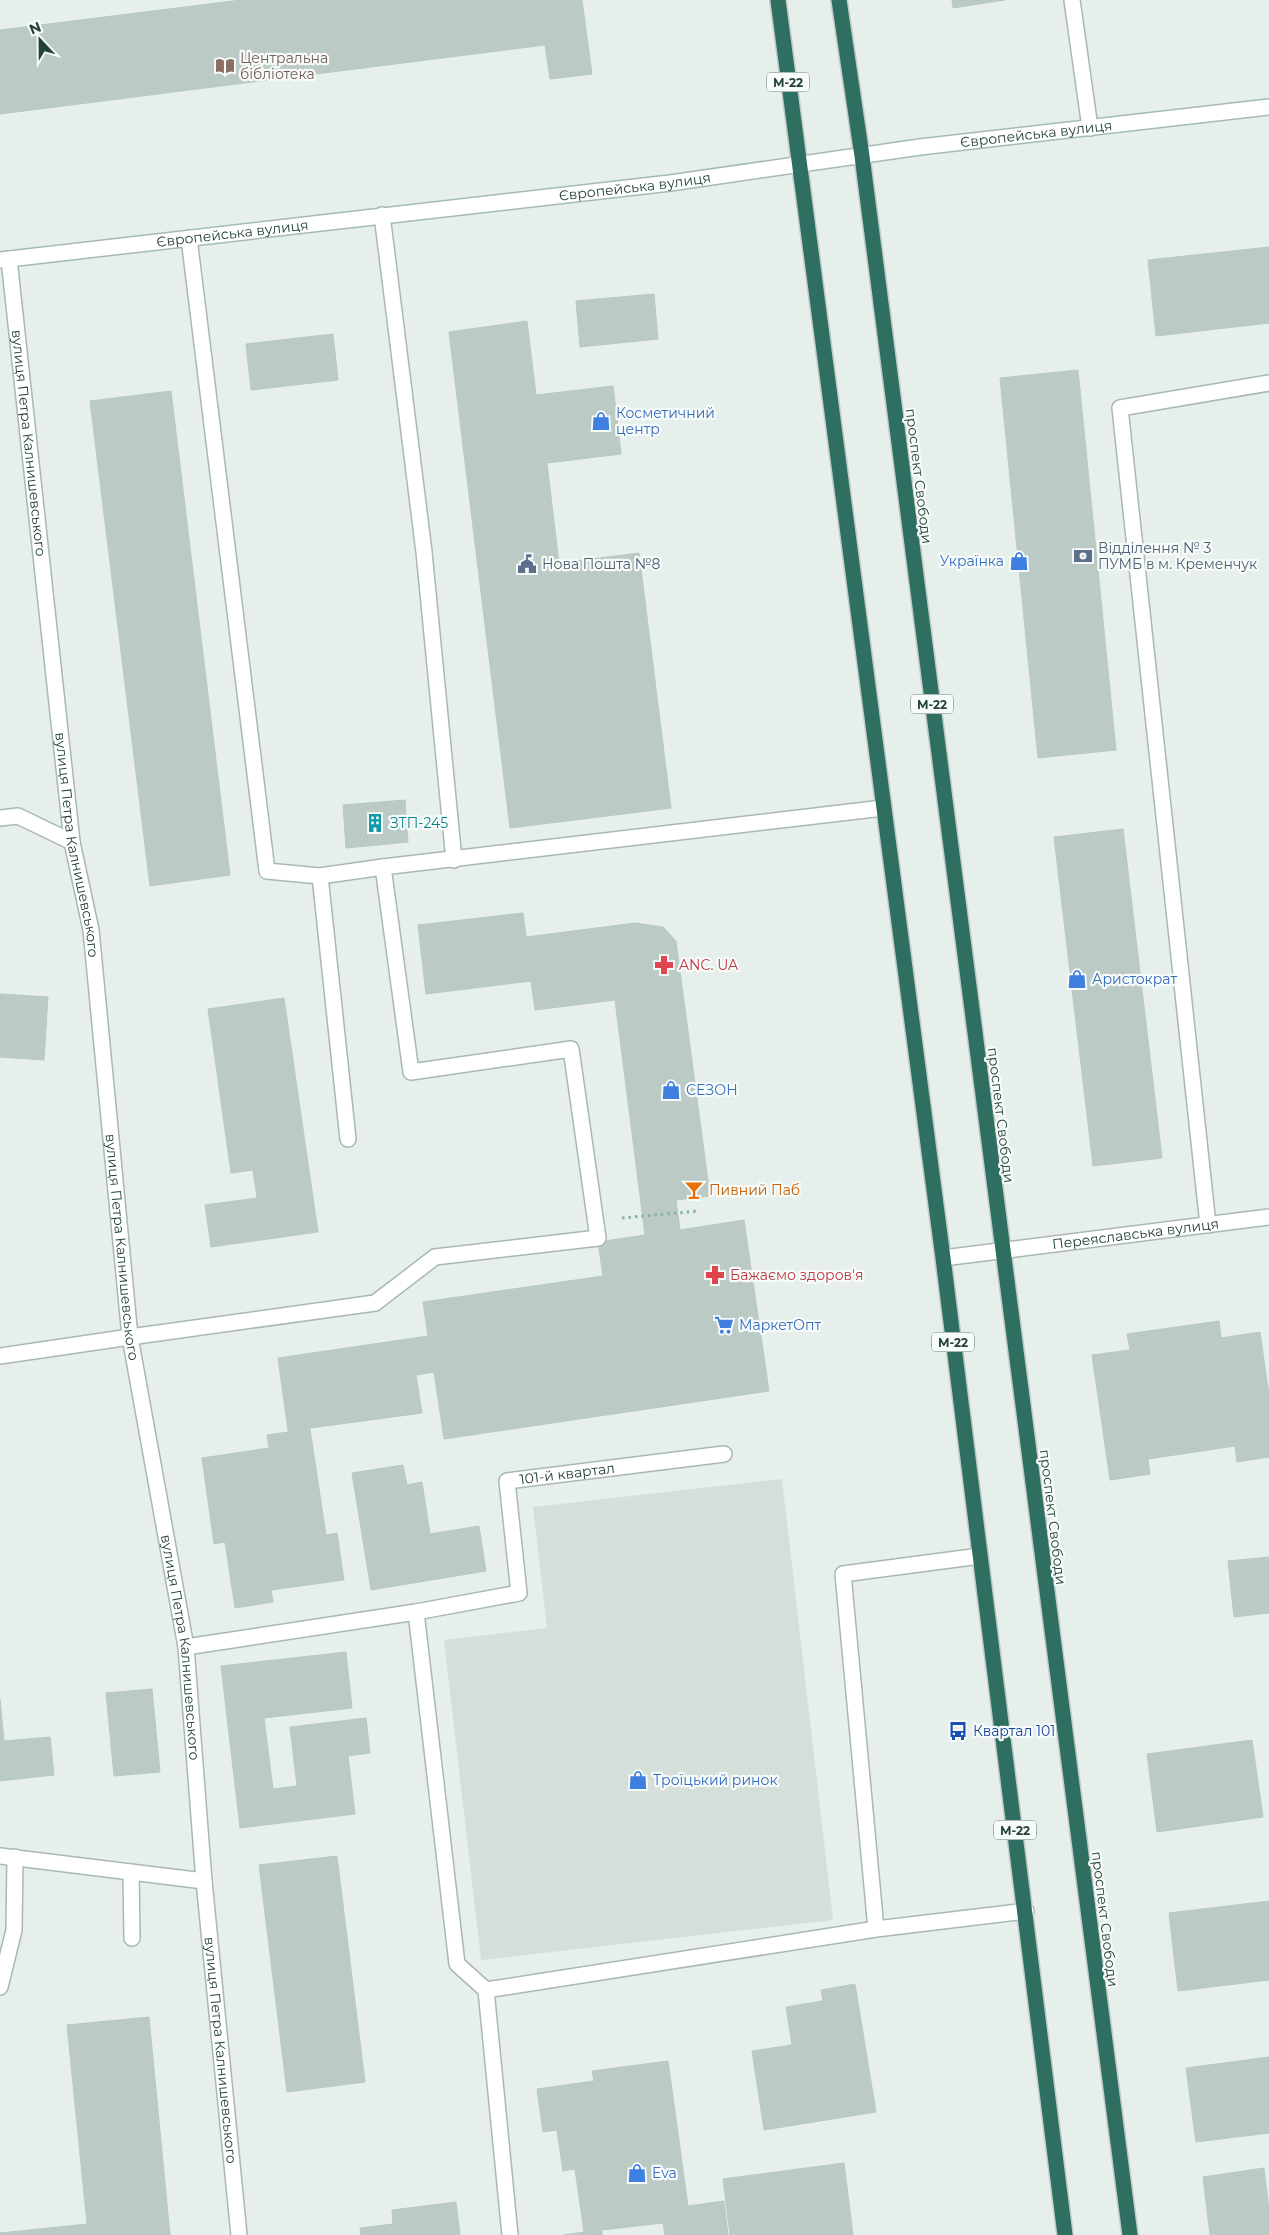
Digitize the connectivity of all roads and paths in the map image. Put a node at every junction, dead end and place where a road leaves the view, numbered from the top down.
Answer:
1 (778, 0) edge
2 (839, 0) edge
3 (1072, 0) edge
4 (1269, 107) edge
5 (1090, 128) junction
6 (862, 156) junction
7 (798, 164) junction
8 (382, 216) junction
9 (189, 238) junction
10 (5, 260) edge
11 (1269, 383) edge
12 (883, 808) junction
13 (0, 818) edge
14 (72, 842) junction
15 (454, 860) junction
16 (383, 867) junction
17 (320, 876) junction
18 (348, 1139) dead end
19 (698, 1211) dead end
20 (1269, 1217) edge
21 (596, 1220) junction
22 (1208, 1225) junction
23 (1002, 1252) junction
24 (943, 1258) junction
25 (130, 1337) junction
26 (0, 1356) edge
27 (724, 1454) dead end
28 (980, 1556) junction
29 (416, 1612) junction
30 (186, 1647) junction
31 (8, 1857) edge
32 (131, 1872) junction
33 (204, 1882) junction
34 (1026, 1911) junction
35 (876, 1929) junction
36 (132, 1938) dead end
37 (0, 1987) edge
38 (486, 1990) junction
39 (239, 2235) edge
40 (510, 2235) edge
41 (1065, 2235) edge
42 (1130, 2235) edge

1 - 7 highway, М-22
2 - 6 highway, проспект Свободи / М-22
3 - 5 street
4 - 5 street, Європейська вулиця
5 - 6 street, Європейська вулиця
6 - 7 street, Європейська вулиця
6 - 23 highway, проспект Свободи / М-22
7 - 8 street, Європейська вулиця
7 - 12 highway, М-22
8 - 9 street, Європейська вулиця
8 - 15 street
9 - 10 street, Європейська вулиця
9 - 17 street
10 - 14 street, вулиця Петра Калнишевського
11 - 22 street
12 - 15 street
12 - 24 highway, М-22
13 - 14 street
14 - 25 street, вулиця Петра Калнишевського
15 - 16 street
16 - 17 street
16 - 21 street
17 - 18 street
19 - 21 path
20 - 22 street, Переяславська вулиця
21 - 25 street
22 - 23 street, Переяславська вулиця
23 - 24 street, Переяславська вулиця
23 - 42 highway, проспект Свободи / М-22
24 - 28 highway, М-22
25 - 26 street
25 - 30 street, вулиця Петра Калнишевського
27 - 29 street, 101-й квартал
28 - 34 highway, М-22
28 - 35 street
29 - 30 street
29 - 38 street
30 - 33 street, вулиця Петра Калнишевського
31 - 32 street
31 - 37 street
32 - 33 street
32 - 36 street
33 - 39 street, вулиця Петра Калнишевського
34 - 35 street
34 - 41 highway, М-22
35 - 38 street
38 - 40 street

